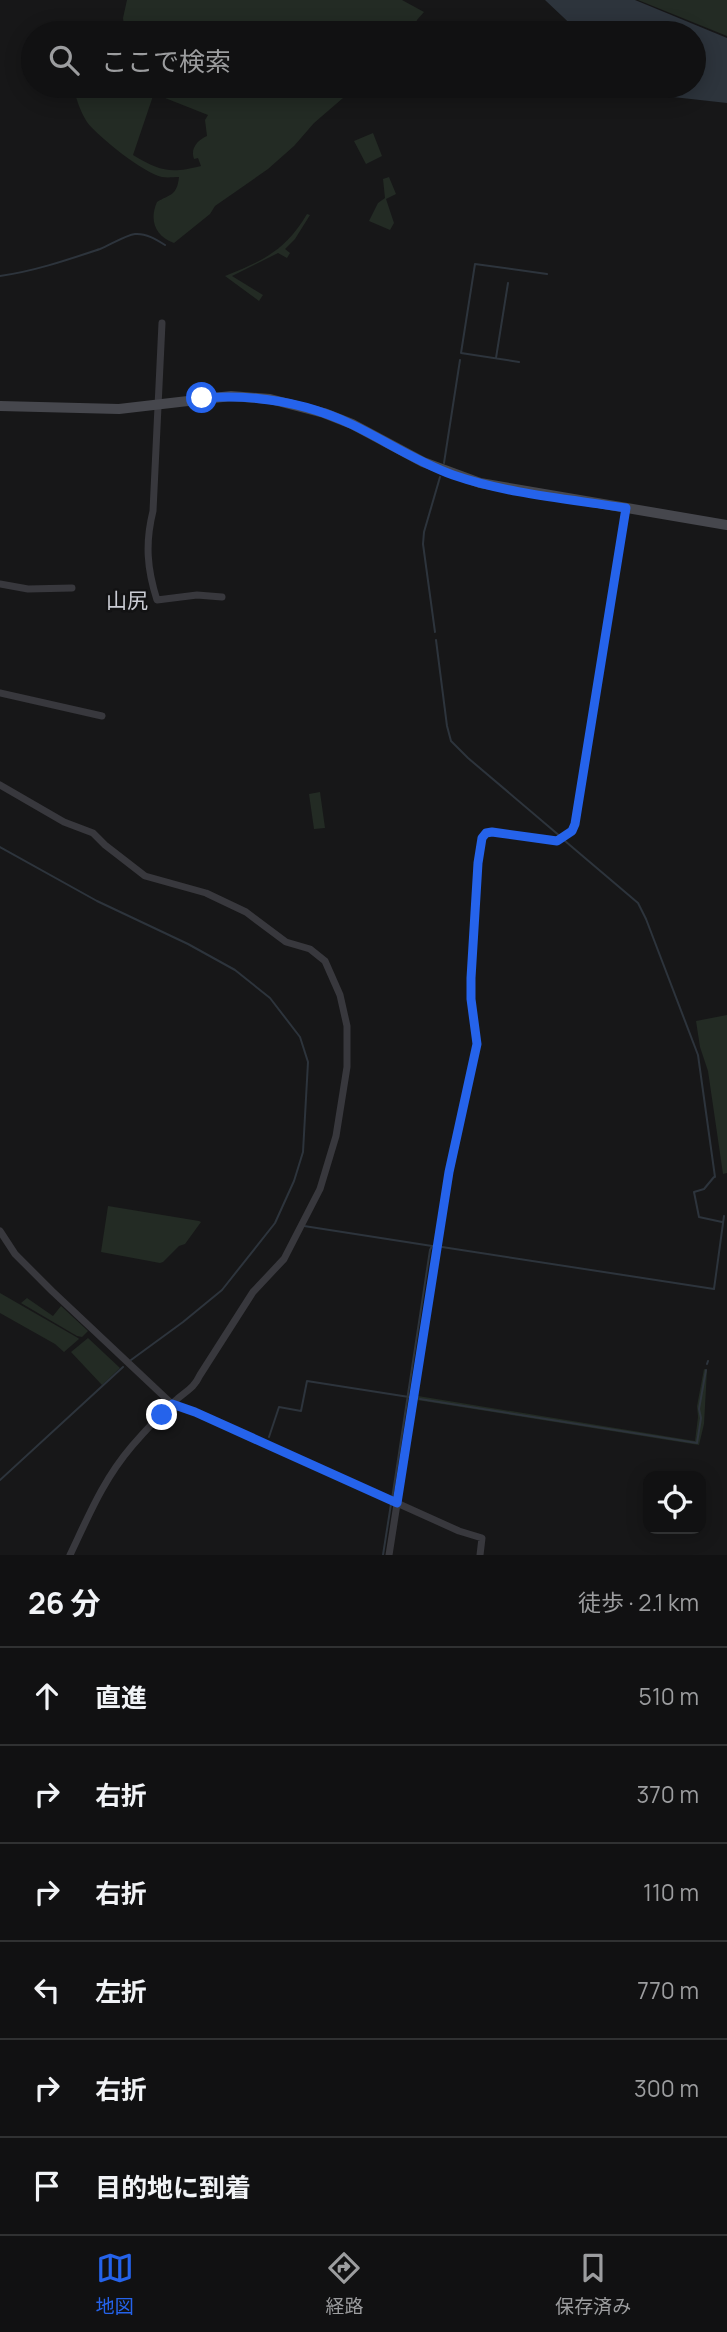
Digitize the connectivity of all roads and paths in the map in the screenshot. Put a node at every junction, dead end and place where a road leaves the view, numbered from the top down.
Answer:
1 (162, 323) dead end
2 (0, 406) edge
3 (159, 406) junction
4 (626, 508) junction
5 (727, 525) edge
6 (0, 584) edge
7 (72, 588) dead end
8 (222, 597) dead end
9 (0, 693) edge
10 (102, 716) dead end
11 (0, 785) edge
12 (0, 1231) edge
13 (172, 1404) junction
14 (393, 1501) junction
15 (70, 1555) edge
16 (389, 1555) edge
17 (480, 1555) edge

1 - 3 street
2 - 3 street
3 - 4 street
3 - 8 street
4 - 5 street
4 - 14 street
6 - 7 street
9 - 10 street
11 - 13 street
12 - 13 street
13 - 14 street
13 - 15 street
14 - 16 street
14 - 17 street

